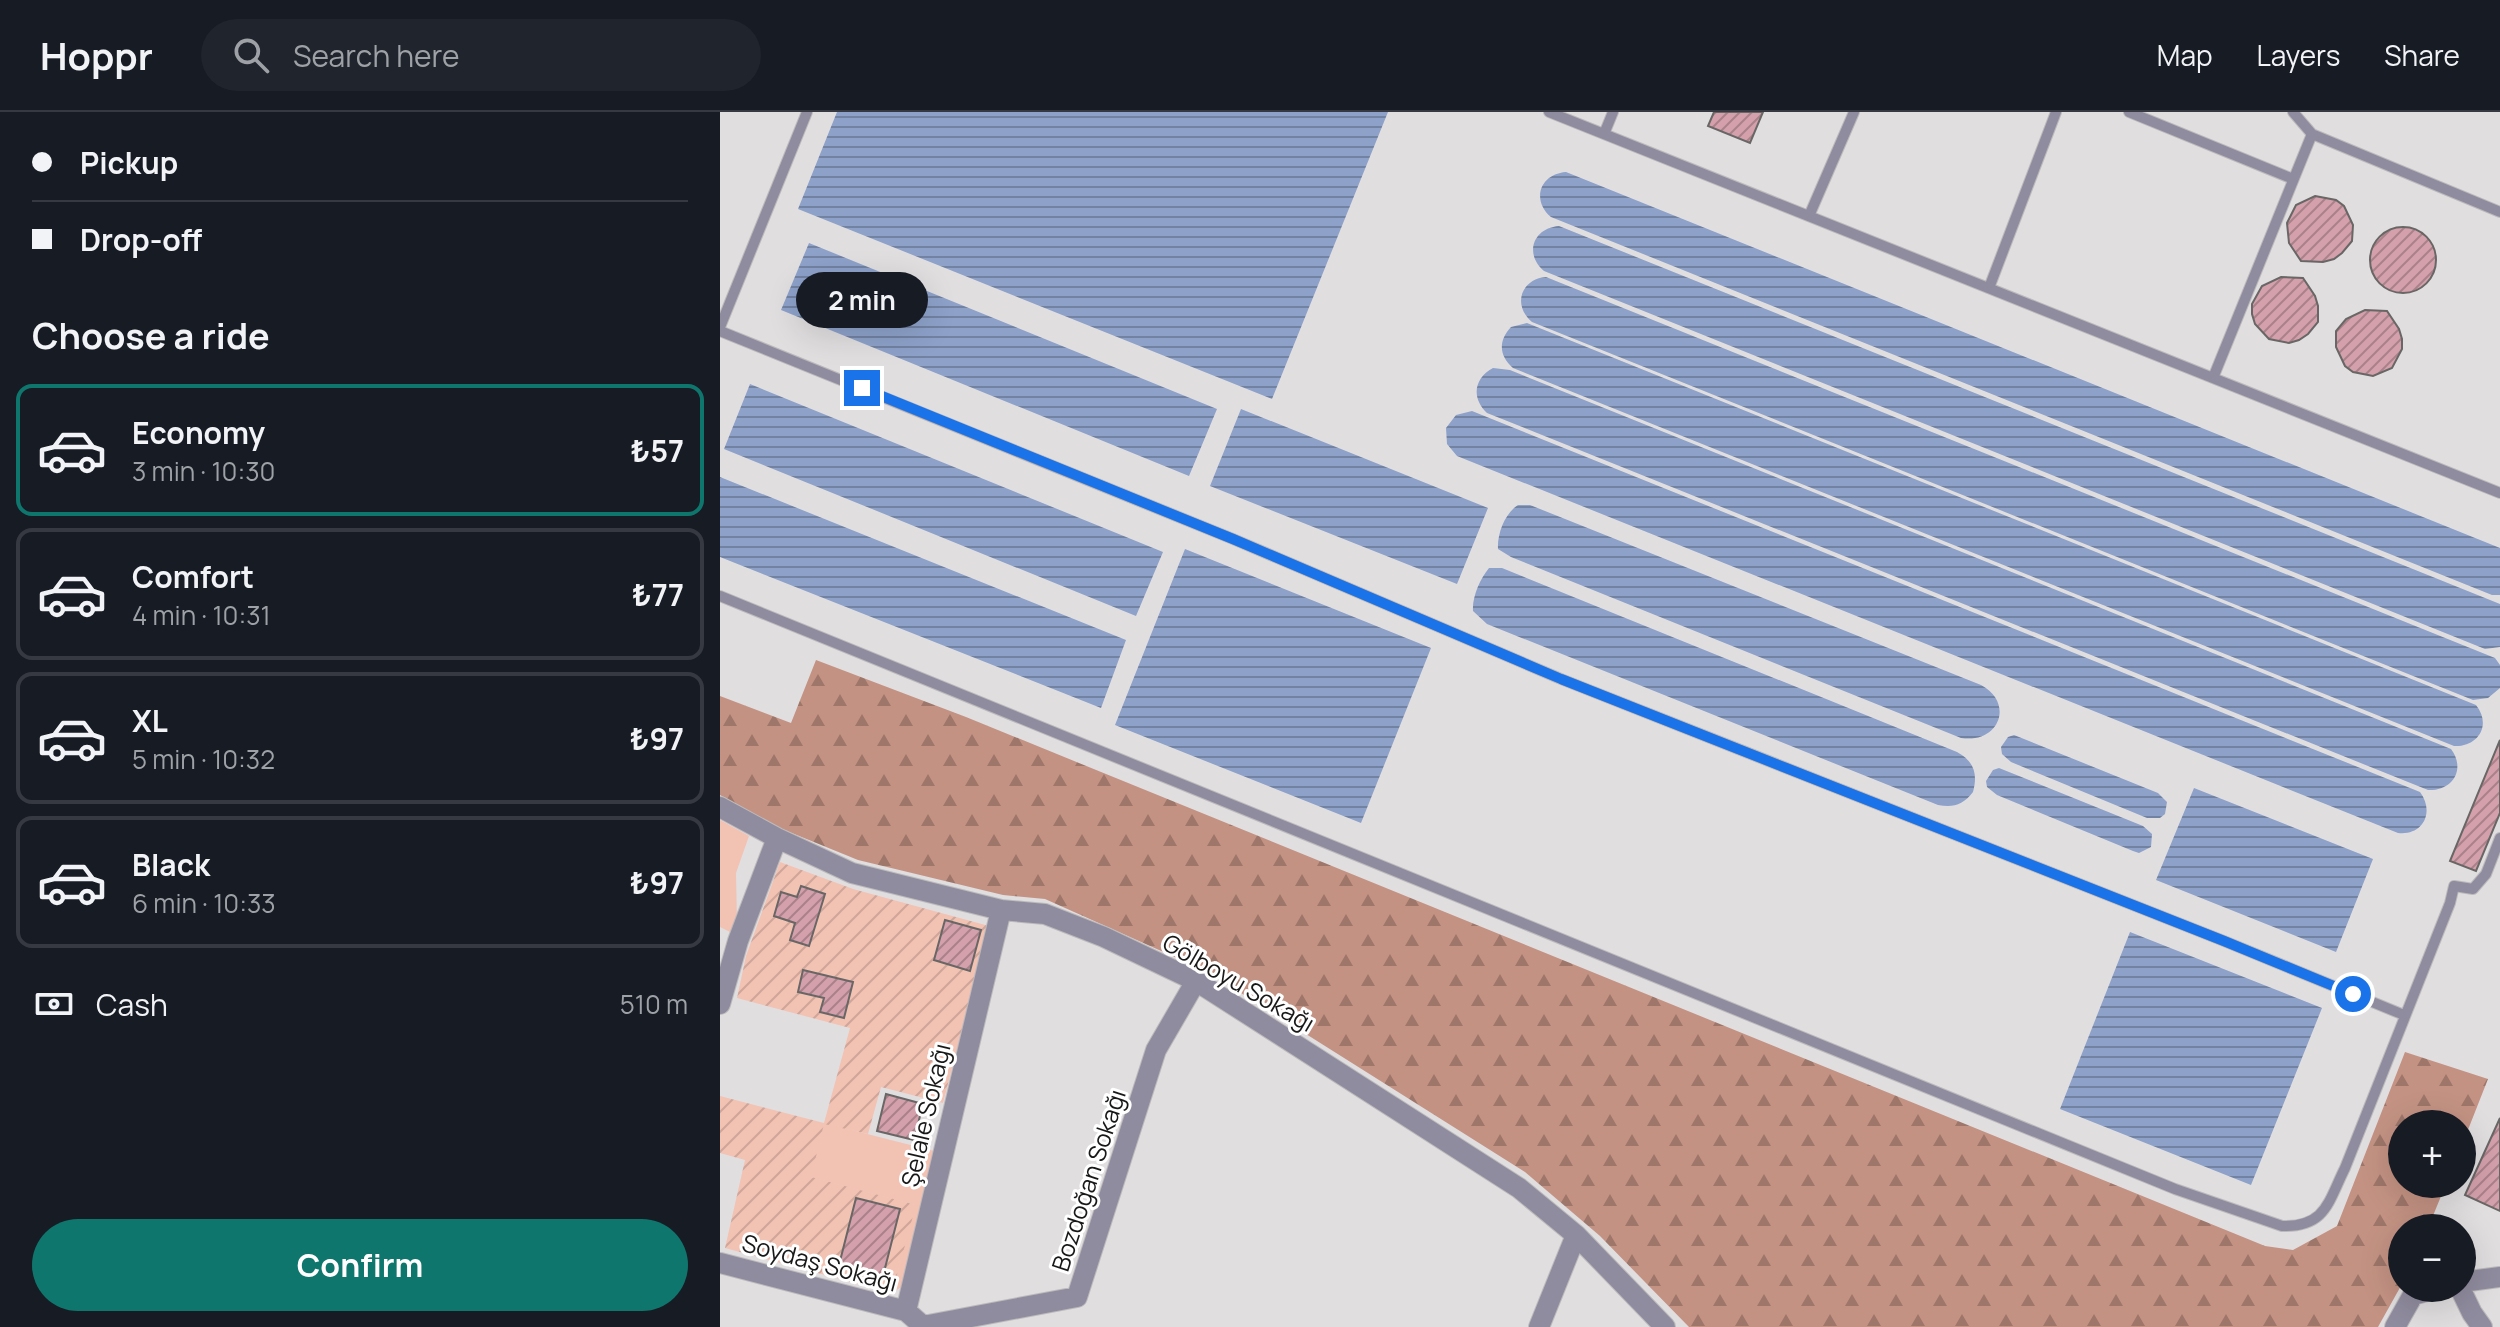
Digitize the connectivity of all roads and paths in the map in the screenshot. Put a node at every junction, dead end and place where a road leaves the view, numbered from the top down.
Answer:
1 (807, 112) edge
2 (1549, 112) edge
3 (1613, 112) edge
4 (1854, 112) edge
5 (2056, 112) edge
6 (2129, 112) edge
7 (2293, 112) edge
8 (1604, 134) junction
9 (2312, 134) junction
10 (2293, 179) junction
11 (2500, 212) edge
12 (1809, 216) junction
13 (1989, 288) junction
14 (720, 329) edge
15 (2213, 378) junction
16 (2500, 493) edge
17 (720, 596) edge
18 (720, 807) edge
19 (777, 838) junction
20 (2500, 838) edge
21 (1001, 910) junction
22 (729, 937) edge
23 (1196, 981) junction
24 (720, 1004) edge
25 (2404, 1015) junction
26 (1576, 1235) junction
27 (720, 1263) edge
28 (2500, 1277) edge
29 (2476, 1280) edge
30 (2409, 1302) edge
31 (2467, 1302) edge
32 (906, 1311) junction
33 (923, 1327) edge
34 (1539, 1327) edge
35 (1665, 1327) edge
36 (2395, 1327) edge
37 (2482, 1327) edge

1 - 14 lane
2 - 8 lane
3 - 8 lane
4 - 12 lane
5 - 13 lane
6 - 10 lane
7 - 9 lane
8 - 12 lane
9 - 10 lane
9 - 11 lane
10 - 15 lane
12 - 13 lane
13 - 15 lane
14 - 25 lane
15 - 16 lane
17 - 25 lane
18 - 19 street, Gölboyu Sokağı
19 - 21 street, Gölboyu Sokağı
19 - 22 street
20 - 25 lane
21 - 23 street, Gölboyu Sokağı
21 - 32 street, Şelale Sokağı
22 - 24 street
23 - 26 street, Gölboyu Sokağı
23 - 33 street, Bozdoğan Sokağı
26 - 34 street
26 - 35 street, Gölboyu Sokağı
27 - 32 street, Soydaş Sokağı
28 - 29 street
30 - 36 street
31 - 37 street
32 - 33 street

